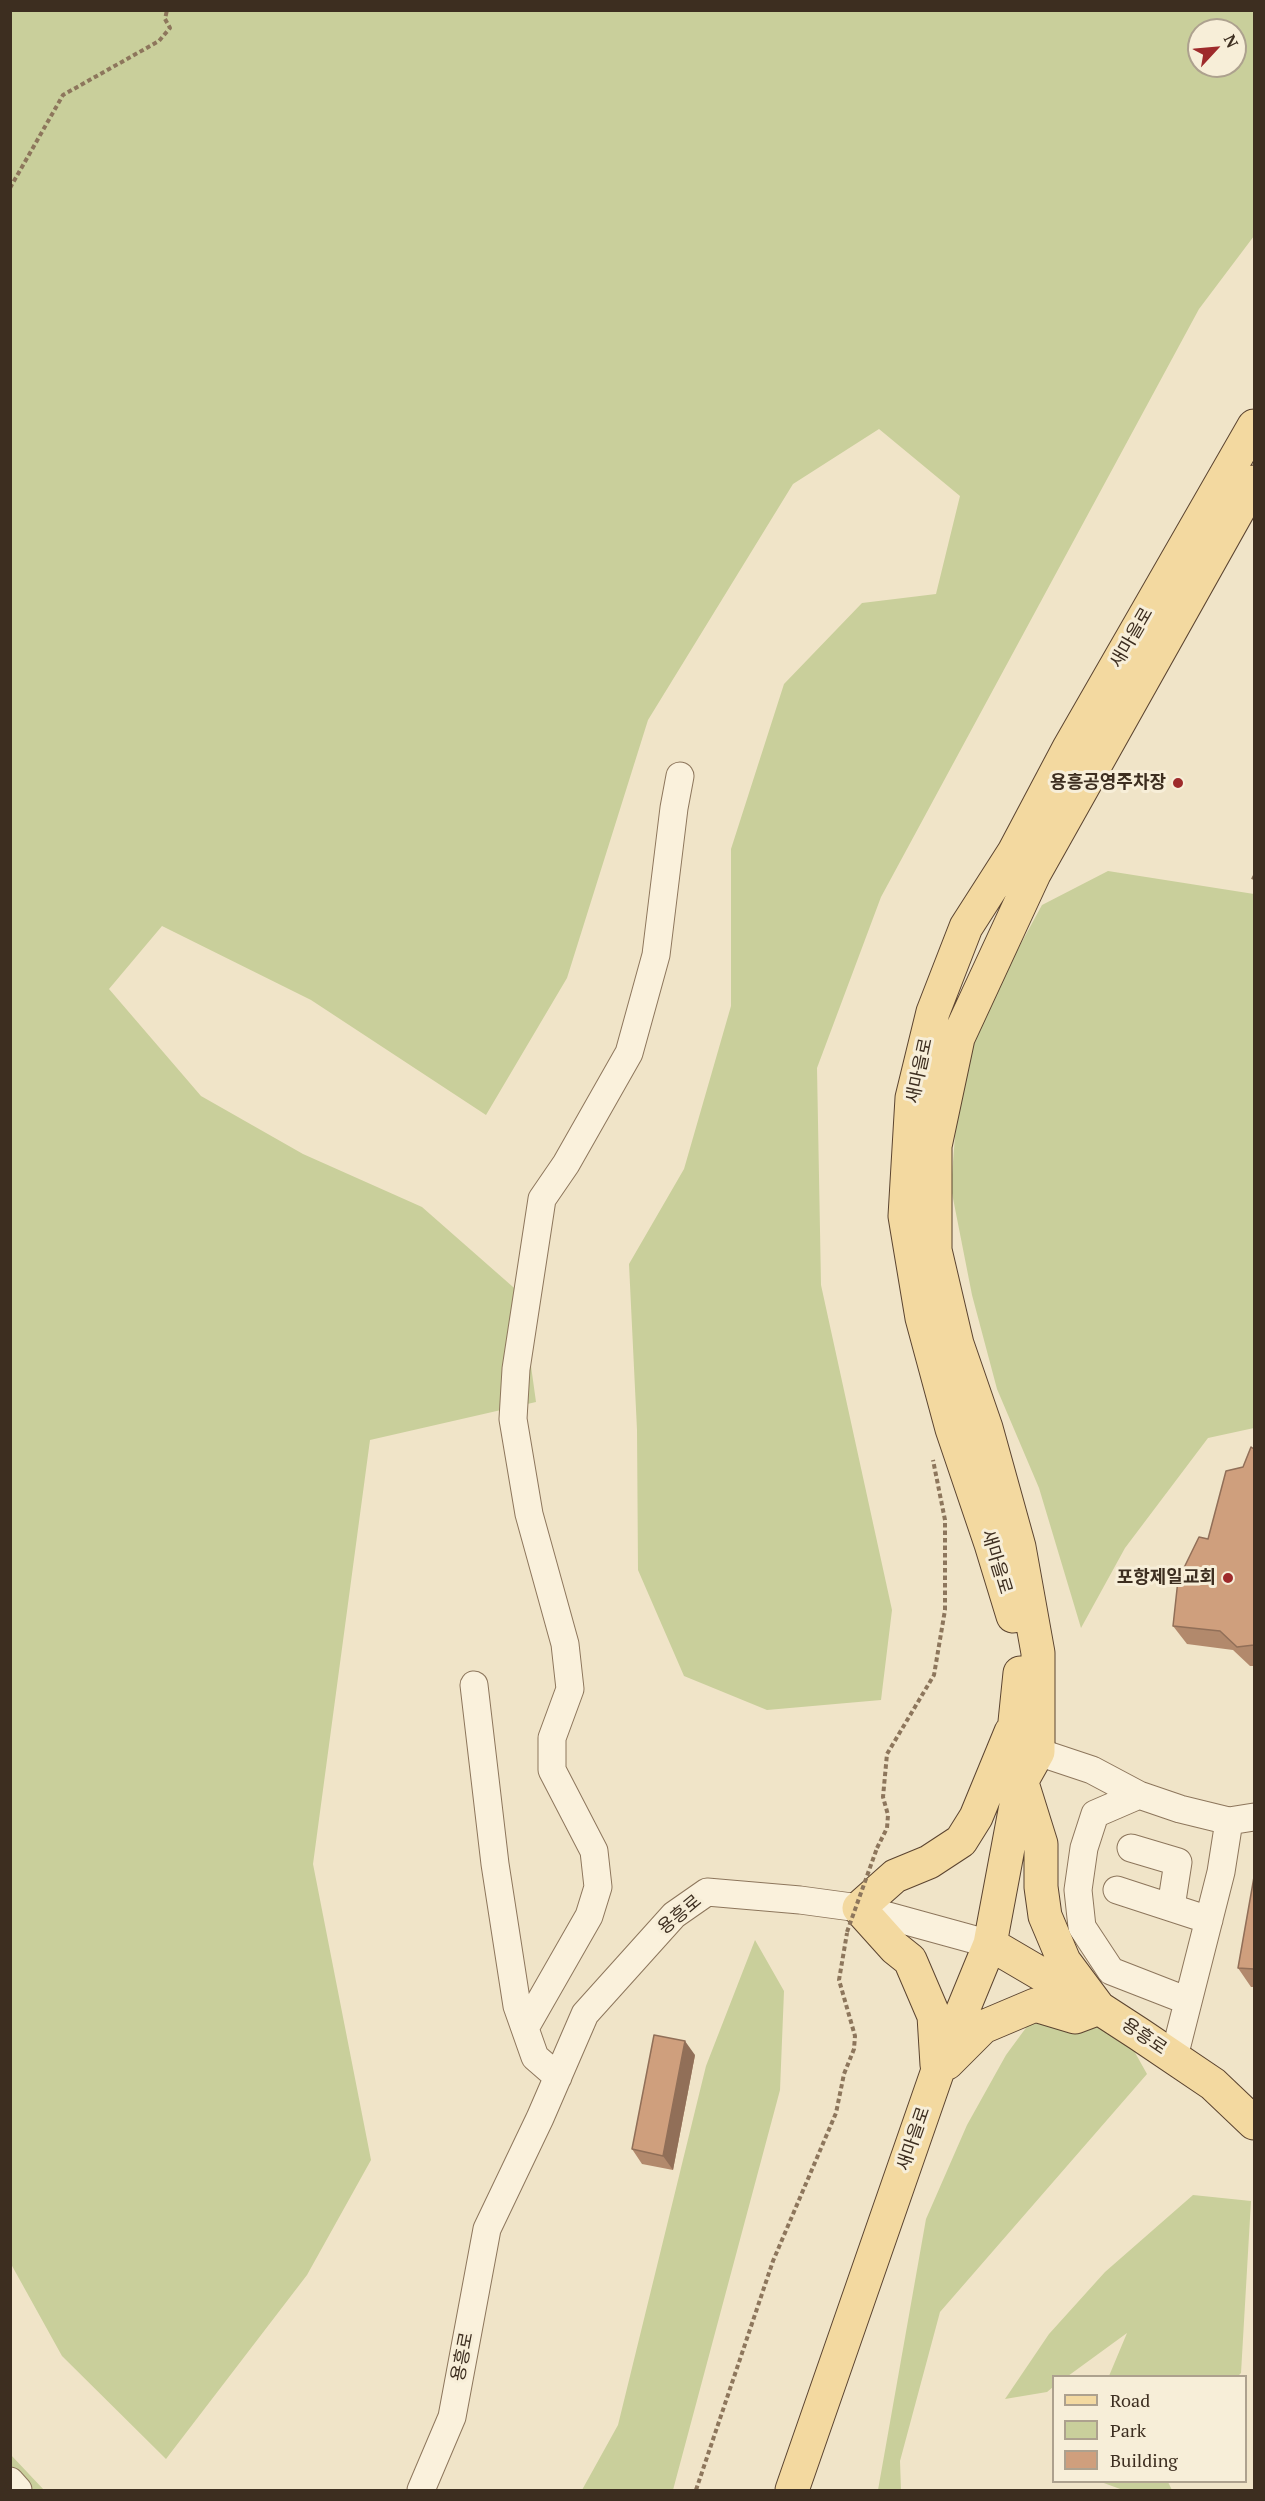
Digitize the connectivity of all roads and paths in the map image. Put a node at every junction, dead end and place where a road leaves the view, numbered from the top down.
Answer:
1 (167, 10) edge
2 (10, 188) edge
3 (1254, 426) edge
4 (1254, 482) edge
5 (681, 776) dead end
6 (932, 1456) dead end
7 (474, 1685) dead end
8 (1014, 1725) junction
9 (1038, 1752) junction
10 (1020, 1784) junction
11 (1139, 1795) junction
12 (1241, 1819) edge
13 (1131, 1848) dead end
14 (1117, 1890) dead end
15 (1171, 1907) junction
16 (853, 1920) junction
17 (1209, 1920) junction
18 (990, 1944) junction
19 (1188, 2001) junction
20 (1099, 2008) junction
21 (525, 2028) junction
22 (1174, 2057) junction
23 (937, 2073) junction
24 (558, 2077) junction
25 (1254, 2123) edge
26 (10, 2481) edge
27 (18, 2490) edge
28 (421, 2490) edge
29 (696, 2490) edge
30 (792, 2490) edge

1 - 2 path
3 - 8 main road, 새마을로
4 - 9 main road, 새마을로
5 - 21 street
6 - 16 path, bridge
7 - 21 street
8 - 10 main road, 새마을로
8 - 16 main road
9 - 10 main road, 새마을로
9 - 11 street
10 - 18 main road, 새마을로
10 - 20 main road
11 - 12 street
11 - 19 street
12 - 17 street
13 - 15 street
14 - 15 street
15 - 17 street
16 - 18 street, 용흥로
16 - 23 main road
16 - 24 street, 용흥로
16 - 29 path
17 - 19 street
18 - 20 main road, 용흥로
18 - 23 main road, 새마을로
19 - 22 street
20 - 22 main road, 용흥로
20 - 23 main road
21 - 24 street
22 - 25 main road, 용흥로
23 - 30 main road, 새마을로
24 - 28 street, 용흥로
26 - 27 street

